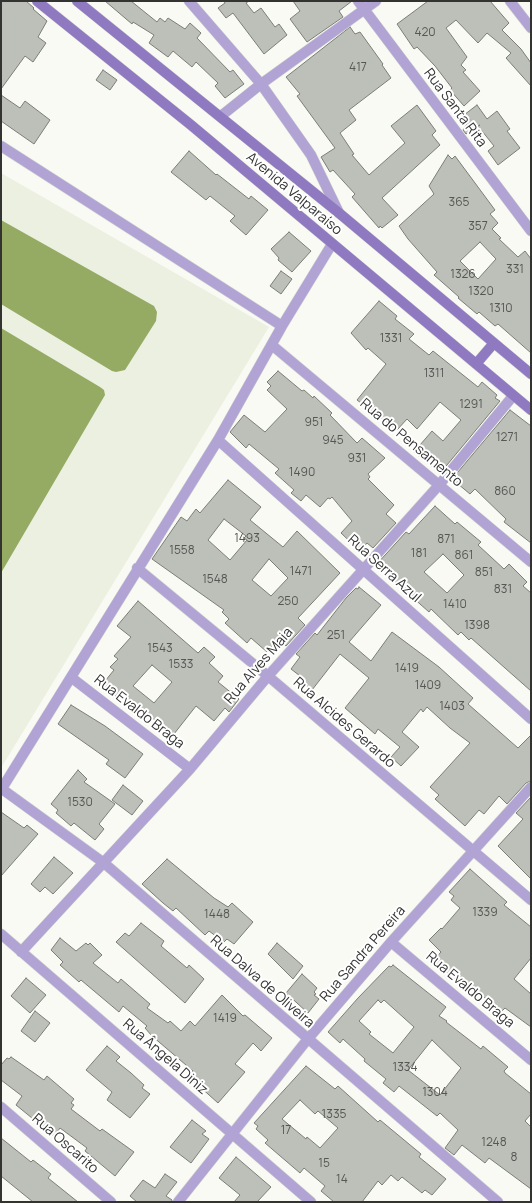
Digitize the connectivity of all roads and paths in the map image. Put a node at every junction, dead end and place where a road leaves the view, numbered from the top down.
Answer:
1 (37, 1) edge
2 (77, 1) edge
3 (188, 1) edge
4 (358, 1) edge
5 (376, 1) edge
6 (510, 1) edge
7 (364, 10) junction
8 (531, 28) edge
9 (261, 84) junction
10 (221, 116) junction
11 (1, 146) edge
12 (339, 213) junction
13 (531, 231) edge
14 (332, 244) junction
15 (282, 326) junction
16 (494, 343) junction
17 (273, 346) junction
18 (476, 364) junction
19 (531, 374) edge
20 (514, 396) junction
21 (531, 410) edge
22 (218, 440) junction
23 (439, 485) junction
24 (531, 562) edge
25 (137, 568) junction
26 (364, 570) junction
27 (268, 676) junction
28 (72, 678) junction
29 (531, 720) edge
30 (190, 769) junction
31 (531, 787) edge
32 (1, 789) edge
33 (472, 852) junction
34 (104, 863) junction
35 (531, 900) edge
36 (1, 934) edge
37 (391, 942) junction
38 (21, 952) junction
39 (307, 1040) junction
40 (531, 1060) edge
41 (1, 1107) edge
42 (233, 1134) junction
43 (111, 1202) edge
44 (178, 1202) edge
45 (311, 1202) edge
46 (498, 1202) edge

1 - 14 main road, Avenida Valparaíso
2 - 10 main road, Avenida Valparaíso
3 - 9 street
4 - 7 street, Rua Santa Rita
5 - 7 street
6 - 8 street
7 - 9 street
7 - 13 street, Rua Santa Rita
9 - 10 street
9 - 12 street
10 - 12 main road, Avenida Valparaíso
11 - 15 street
12 - 16 main road, Avenida Valparaíso
14 - 15 street
14 - 18 main road, Avenida Valparaíso
15 - 17 street
16 - 18 main road
16 - 19 main road, Avenida Valparaíso
17 - 22 street
17 - 23 street, Rua do Pensamento
18 - 20 main road, Avenida Valparaíso
20 - 21 main road, Avenida Valparaíso
20 - 23 street, Rua Alves Maia
22 - 25 street
22 - 26 street, Rua Serra Azul
23 - 24 street, Rua do Pensamento
23 - 26 street, Rua Alves Maia
25 - 27 street, Rua Alcides Gerardo
25 - 28 street
26 - 27 street, Rua Alves Maia
26 - 29 street, Rua Serra Azul
27 - 30 street, Rua Alves Maia
27 - 33 street, Rua Alcides Gerardo
28 - 30 street, Rua Evaldo Braga
28 - 32 street
30 - 34 street, Rua Alves Maia
31 - 33 street, Rua Sandra Pereira
32 - 34 street, Rua Dalva de Oliveira
33 - 35 street, Rua Alcides Gerardo
33 - 37 street, Rua Sandra Pereira
34 - 38 street, Rua Alves Maia
34 - 39 street, Rua Dalva de Oliveira
36 - 38 street, Rua Ângela Diniz
37 - 39 street, Rua Sandra Pereira
37 - 40 street, Rua Evaldo Braga
38 - 42 street, Rua Ângela Diniz
39 - 42 street, Rua Sandra Pereira
39 - 46 street, Rua Dalva de Oliveira
41 - 43 street, Rua Oscarito
42 - 44 street, Rua Sandra Pereira
42 - 45 street, Rua Ângela Diniz

